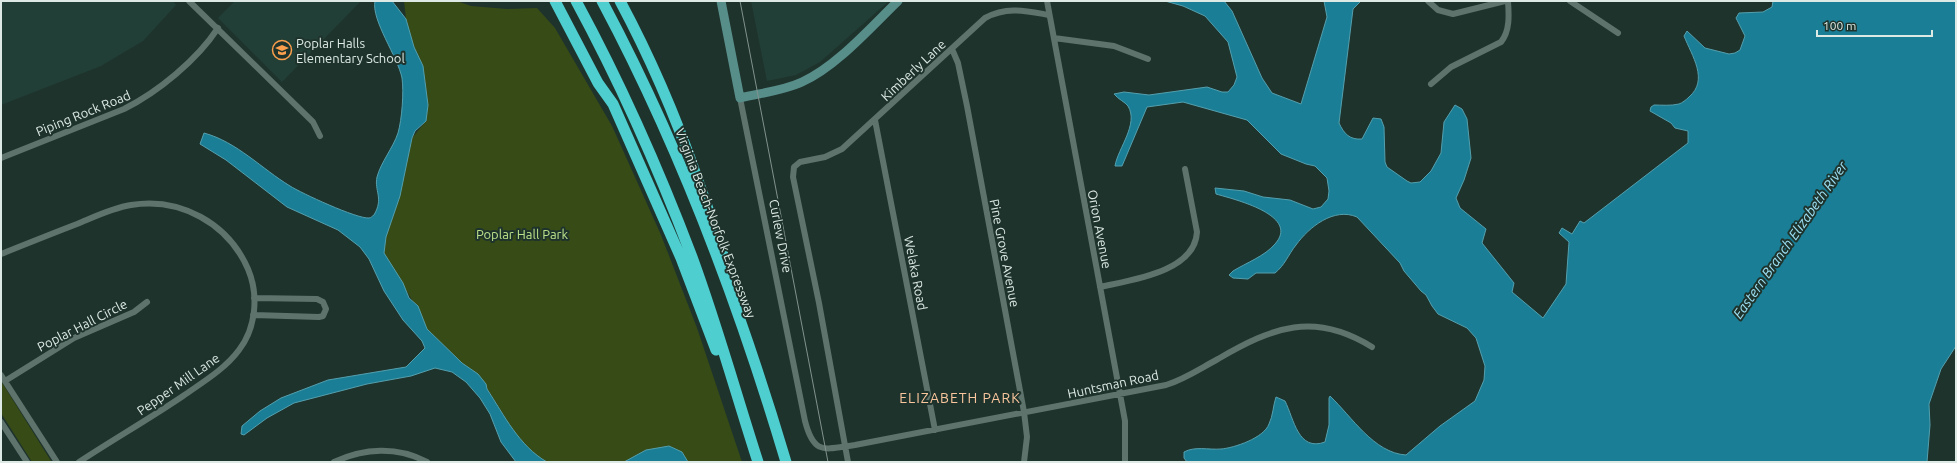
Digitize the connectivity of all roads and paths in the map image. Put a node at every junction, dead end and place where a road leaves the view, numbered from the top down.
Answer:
1 (189, 1) edge
2 (554, 1) edge
3 (576, 1) edge
4 (602, 1) edge
5 (620, 1) edge
6 (721, 1) edge
7 (898, 1) edge
8 (1046, 1) edge
9 (1428, 1) edge
10 (1505, 1) edge
11 (1508, 1) edge
12 (1570, 1) edge
13 (1049, 15) junction
14 (218, 28) junction
15 (1618, 33) dead end
16 (1054, 38) junction
17 (952, 49) junction
18 (1148, 59) dead end
19 (1431, 84) dead end
20 (740, 98) junction
21 (875, 120) junction
22 (320, 136) dead end
23 (1, 158) edge
24 (797, 164) joint
25 (1185, 169) dead end
26 (1, 254) edge
27 (1100, 287) junction
28 (254, 298) junction
29 (148, 302) dead end
30 (253, 315) junction
31 (739, 319) junction
32 (1372, 347) dead end
33 (1, 375) edge
34 (5, 381) junction
35 (1120, 394) junction
36 (1024, 412) junction
37 (1, 422) edge
38 (935, 430) junction
39 (752, 444) junction
40 (845, 446) junction
41 (27, 462) edge
42 (57, 462) edge
43 (79, 462) edge
44 (334, 462) edge
45 (427, 462) edge
46 (758, 462) edge
47 (786, 462) edge
48 (848, 462) edge
49 (1024, 462) edge
50 (1125, 462) edge

1 - 14 street
2 - 39 highway
3 - 39 highway
4 - 31 highway, Virginia Beach-Norfolk Expressway
5 - 31 highway
6 - 20 street, Curlew Drive
7 - 20 street
8 - 13 street, Orion Avenue
9 - 10 street
11 - 19 street
12 - 15 street
13 - 16 street, Orion Avenue
13 - 17 street, Kimberly Lane
14 - 22 street
14 - 23 street, Piping Rock Road
16 - 18 street
16 - 27 street, Orion Avenue
17 - 21 street, Kimberly Lane
17 - 36 street, Pine Grove Avenue
20 - 40 street, Curlew Drive
21 - 24 street, Kimberly Lane
21 - 38 street, Welaka Road
24 - 40 street, Curlew Drive
25 - 27 street
26 - 28 street, Pepper Mill Lane
27 - 35 street, Orion Avenue
28 - 30 street, Pepper Mill Lane
28 - 30 street
29 - 34 street, Poplar Hall Circle
30 - 43 street, Pepper Mill Lane
31 - 47 highway, Virginia Beach-Norfolk Expressway
32 - 35 street, Huntsman Road
33 - 34 street
34 - 42 street
35 - 36 street, Huntsman Road
35 - 50 street, Orion Avenue
36 - 38 street, Huntsman Road
36 - 49 street, Pine Grove Avenue
37 - 41 street
38 - 40 street, Huntsman Road
39 - 46 highway
40 - 48 street, Curlew Drive
44 - 45 street

